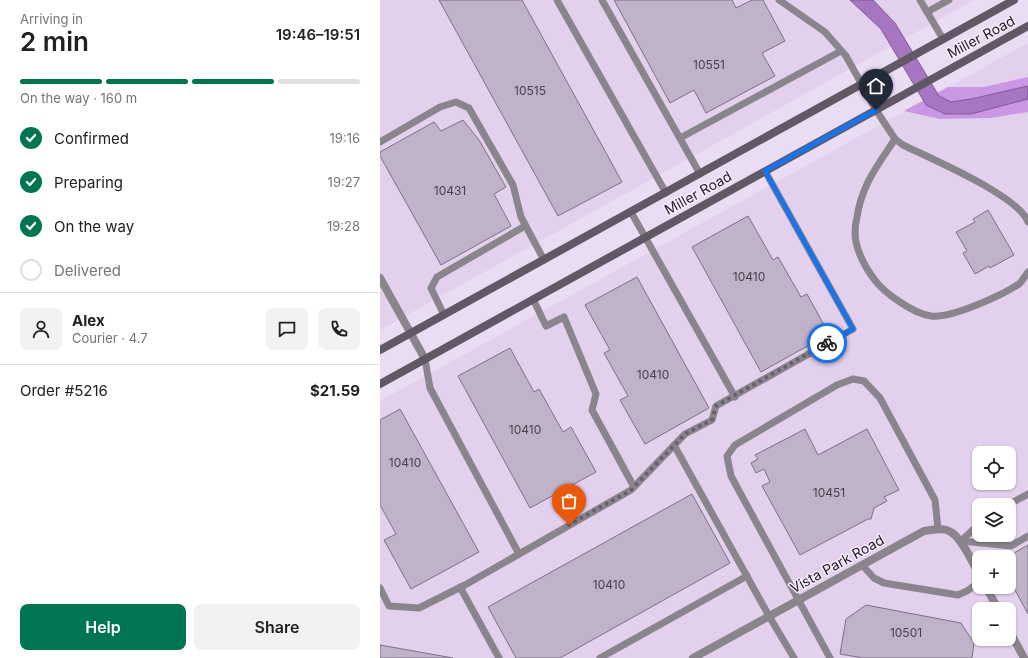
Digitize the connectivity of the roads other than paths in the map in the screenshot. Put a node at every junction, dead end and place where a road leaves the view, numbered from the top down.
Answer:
1 (557, 0) edge
2 (602, 0) edge
3 (778, 0) edge
4 (920, 0) edge
5 (949, 0) edge
6 (1014, 0) edge
7 (927, 12) junction
8 (1028, 26) edge
9 (943, 39) junction
10 (841, 50) junction
11 (862, 85) junction
12 (876, 110) junction
13 (680, 138) junction
14 (896, 139) junction
15 (380, 142) edge
16 (765, 171) junction
17 (700, 174) junction
18 (666, 193) junction
19 (631, 212) junction
20 (1028, 222) edge
21 (525, 226) junction
22 (645, 237) junction
23 (544, 260) junction
24 (1028, 272) edge
25 (380, 278) edge
26 (532, 299) junction
27 (444, 315) junction
28 (411, 333) junction
29 (380, 350) edge
30 (425, 359) junction
31 (380, 384) edge
32 (735, 397) junction
33 (674, 445) junction
34 (634, 486) junction
35 (1028, 494) edge
36 (1016, 501) edge
37 (938, 529) junction
38 (972, 531) edge
39 (1028, 536) edge
40 (961, 541) junction
41 (520, 554) junction
42 (972, 562) edge
43 (862, 565) junction
44 (746, 576) junction
45 (460, 587) junction
46 (972, 587) edge
47 (380, 588) edge
48 (799, 600) junction
49 (769, 616) junction
50 (1016, 643) edge
51 (499, 658) edge
52 (600, 658) edge
53 (693, 658) edge
54 (794, 658) edge
55 (830, 658) edge
56 (1024, 658) edge

1 - 18 lane
2 - 13 lane
3 - 10 lane
4 - 7 lane
5 - 7 lane
6 - 9 main road, Miller Road
7 - 9 lane
8 - 12 main road, Miller Road
9 - 11 main road, Miller Road
10 - 11 lane
10 - 13 lane
11 - 12 lane
11 - 17 main road, Miller Road
12 - 14 lane
12 - 16 main road, Miller Road
13 - 17 lane
14 - 20 lane
14 - 24 lane
15 - 21 lane
16 - 22 main road, Miller Road
16 - 32 lane
17 - 18 main road, Miller Road
18 - 19 main road, Miller Road
19 - 22 lane
19 - 23 main road, Miller Road
21 - 23 lane
21 - 27 lane
22 - 26 main road, Miller Road
22 - 32 lane
23 - 27 main road, Miller Road
25 - 28 street
26 - 30 main road, Miller Road
26 - 34 lane
27 - 28 main road, Miller Road
28 - 29 main road, Miller Road
28 - 30 street
30 - 31 main road, Miller Road
30 - 41 lane
32 - 33 lane
33 - 34 lane
33 - 44 lane
34 - 41 lane
35 - 36 lane
37 - 40 street
37 - 43 street, Vista Park Road
37 - 48 lane
38 - 40 lane
39 - 40 lane
40 - 42 street
41 - 45 lane
43 - 46 lane
43 - 48 street, Vista Park Road
44 - 49 lane
44 - 52 lane
45 - 47 lane
45 - 51 lane
48 - 49 street, Vista Park Road
48 - 55 lane
49 - 53 street, Vista Park Road
49 - 54 lane
50 - 56 street

